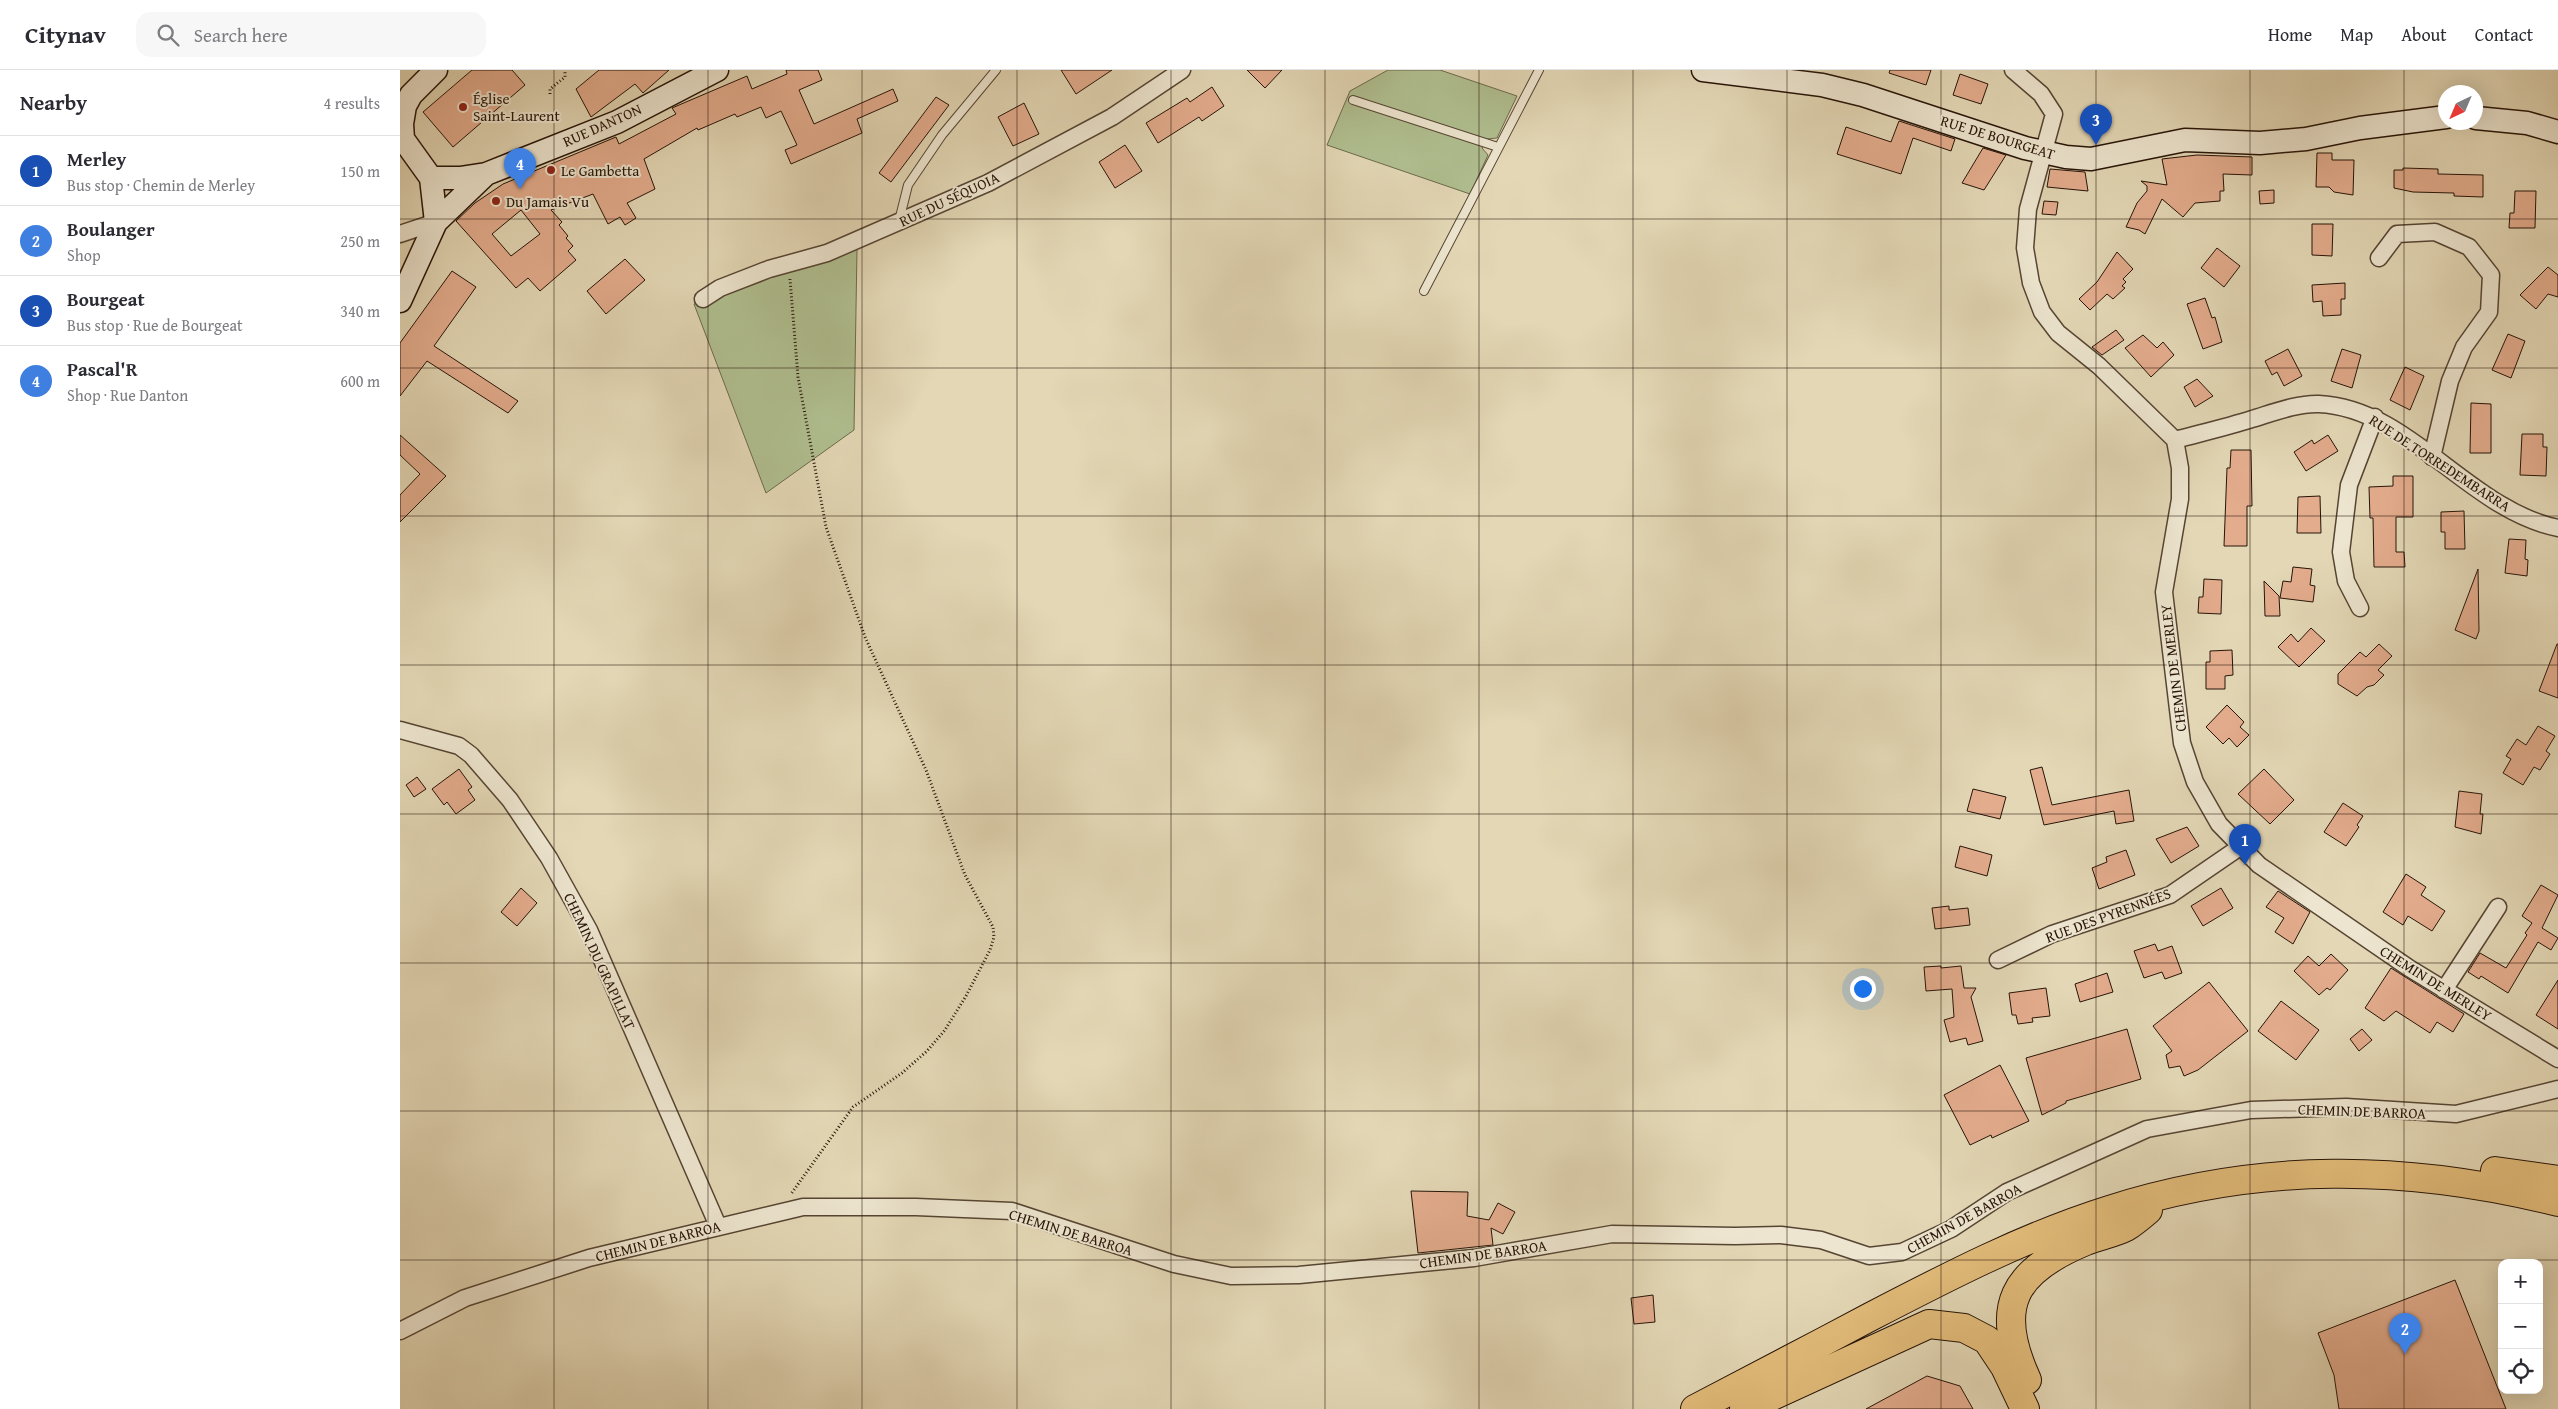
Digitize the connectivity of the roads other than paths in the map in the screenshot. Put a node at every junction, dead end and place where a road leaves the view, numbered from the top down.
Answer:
1 (436, 70) edge
2 (717, 70) edge
3 (996, 70) edge
4 (1182, 70) edge
5 (1539, 70) edge
6 (1703, 70) edge
7 (2013, 70) edge
8 (688, 76) edge
9 (1353, 100) dead end
10 (2438, 119) edge
11 (2483, 119) edge
12 (401, 131) edge
13 (2558, 132) edge
14 (1498, 147) junction
15 (2043, 153) junction
16 (486, 174) junction
17 (431, 178) junction
18 (436, 222) junction
19 (898, 223) junction
20 (400, 234) edge
21 (2379, 258) dead end
22 (1424, 291) dead end
23 (703, 299) dead end
24 (400, 301) edge
25 (2375, 418) junction
26 (2175, 440) junction
27 (2432, 457) junction
28 (2558, 528) edge
29 (2360, 608) dead end
30 (400, 730) edge
31 (2240, 847) junction
32 (2498, 907) dead end
33 (1998, 960) dead end
34 (2444, 990) junction
35 (2558, 1059) edge
36 (2558, 1089) edge
37 (2558, 1180) edge
38 (2558, 1202) edge
39 (2148, 1210) junction
40 (2558, 1212) edge
41 (718, 1226) junction
42 (1987, 1259) junction
43 (400, 1331) edge
44 (1696, 1409) edge
45 (1724, 1409) edge
46 (1744, 1409) edge
47 (2025, 1409) edge
48 (2041, 1409) edge

1 - 12 street
2 - 8 street, RUE DANTON
3 - 19 lane
4 - 19 street, RUE DU SÉQUOIA
5 - 14 lane
6 - 15 street, RUE DE BOURGEAT
7 - 15 street
8 - 16 street, RUE DANTON
9 - 14 lane
10 - 15 street, RUE DE BOURGEAT
11 - 13 street
12 - 17 street
14 - 22 lane
15 - 26 street
16 - 17 street
16 - 18 street
17 - 18 street
18 - 20 street
18 - 24 street
19 - 23 street, RUE DU SÉQUOIA
21 - 27 street
25 - 26 street, RUE DE TORREDEMBARRA
25 - 27 street, RUE DE TORREDEMBARRA
25 - 29 street
26 - 31 street, CHEMIN DE MERLEY
27 - 28 street, RUE DE TORREDEMBARRA
30 - 41 street, CHEMIN DU GRAPILLAT
31 - 33 street, RUE DES PYRENNÉES
31 - 34 street, CHEMIN DE MERLEY
32 - 34 street
34 - 35 street, CHEMIN DE MERLEY
36 - 41 street, CHEMIN DE BARROA
37 - 42 highway
38 - 42 highway
39 - 40 highway
39 - 45 highway
39 - 48 highway
41 - 43 street, CHEMIN DE BARROA
42 - 44 highway
46 - 47 highway

